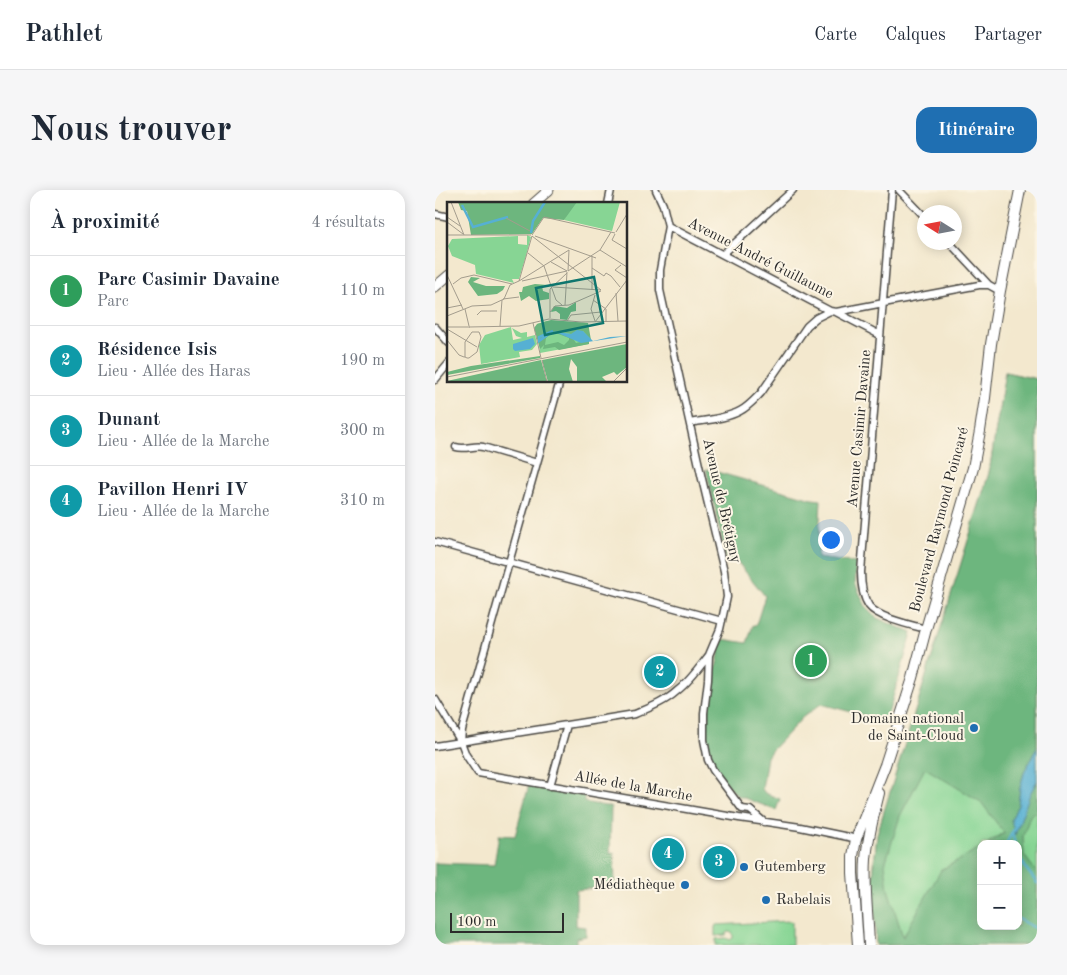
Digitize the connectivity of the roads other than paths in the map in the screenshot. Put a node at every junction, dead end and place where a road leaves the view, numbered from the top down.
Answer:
1 (549, 190) edge
2 (657, 190) edge
3 (793, 190) edge
4 (892, 190) edge
5 (899, 190) edge
6 (1020, 190) edge
7 (535, 202) edge
8 (917, 209) edge
9 (668, 226) junction
10 (956, 250) edge
11 (723, 254) junction
12 (447, 277) edge
13 (989, 285) junction
14 (435, 287) edge
15 (1000, 291) junction
16 (883, 302) junction
17 (833, 311) junction
18 (435, 327) edge
19 (881, 335) junction
20 (447, 341) edge
21 (447, 366) edge
22 (435, 380) edge
23 (559, 382) edge
24 (690, 423) junction
25 (456, 447) dead end
26 (537, 463) junction
27 (435, 542) edge
28 (509, 563) junction
29 (722, 621) junction
30 (926, 629) junction
31 (709, 655) junction
32 (435, 699) edge
33 (567, 725) junction
34 (461, 742) junction
35 (435, 746) edge
36 (885, 765) junction
37 (550, 786) junction
38 (742, 809) junction
39 (739, 818) junction
40 (764, 822) junction
41 (856, 838) junction
42 (869, 840) junction
43 (858, 945) edge
44 (869, 945) edge

1 - 7 street
2 - 9 street, Avenue de Brétigny
3 - 11 street
4 - 16 street, Avenue Casimir Davaine
5 - 8 street
6 - 15 main road, Boulevard Raymond Poincaré
9 - 11 street, Avenue André Guillaume
9 - 24 street, Avenue de Brétigny
10 - 13 street
11 - 17 street, Avenue André Guillaume
12 - 14 street
13 - 15 street
13 - 16 street, Avenue André Guillaume
15 - 30 main road, Boulevard Raymond Poincaré
16 - 17 street, Avenue André Guillaume
16 - 19 street, Avenue Casimir Davaine
17 - 19 street
17 - 24 street
18 - 20 street
19 - 30 street, Avenue Casimir Davaine
21 - 22 street
23 - 26 street
24 - 29 street, Avenue de Brétigny
25 - 26 street
26 - 28 street
27 - 28 street
28 - 29 street
28 - 34 street
29 - 31 street, Avenue de Brétigny
30 - 36 main road, Boulevard Raymond Poincaré
31 - 33 street
31 - 38 street, Avenue de Brétigny
32 - 34 street, Allée de la Marche
33 - 34 street
33 - 37 street
34 - 35 street
34 - 37 street, Allée de la Marche
36 - 41 main road, Boulevard Raymond Poincaré
36 - 42 main road, Boulevard Raymond Poincaré
37 - 39 street, Allée de la Marche
38 - 39 street
38 - 40 street, Avenue de Brétigny
39 - 40 street, Allée de la Marche
40 - 41 street, Allée de la Marche
41 - 42 street, Allée de la Marche
41 - 43 main road, Boulevard Raymond Poincaré
42 - 44 main road, Boulevard Raymond Poincaré

